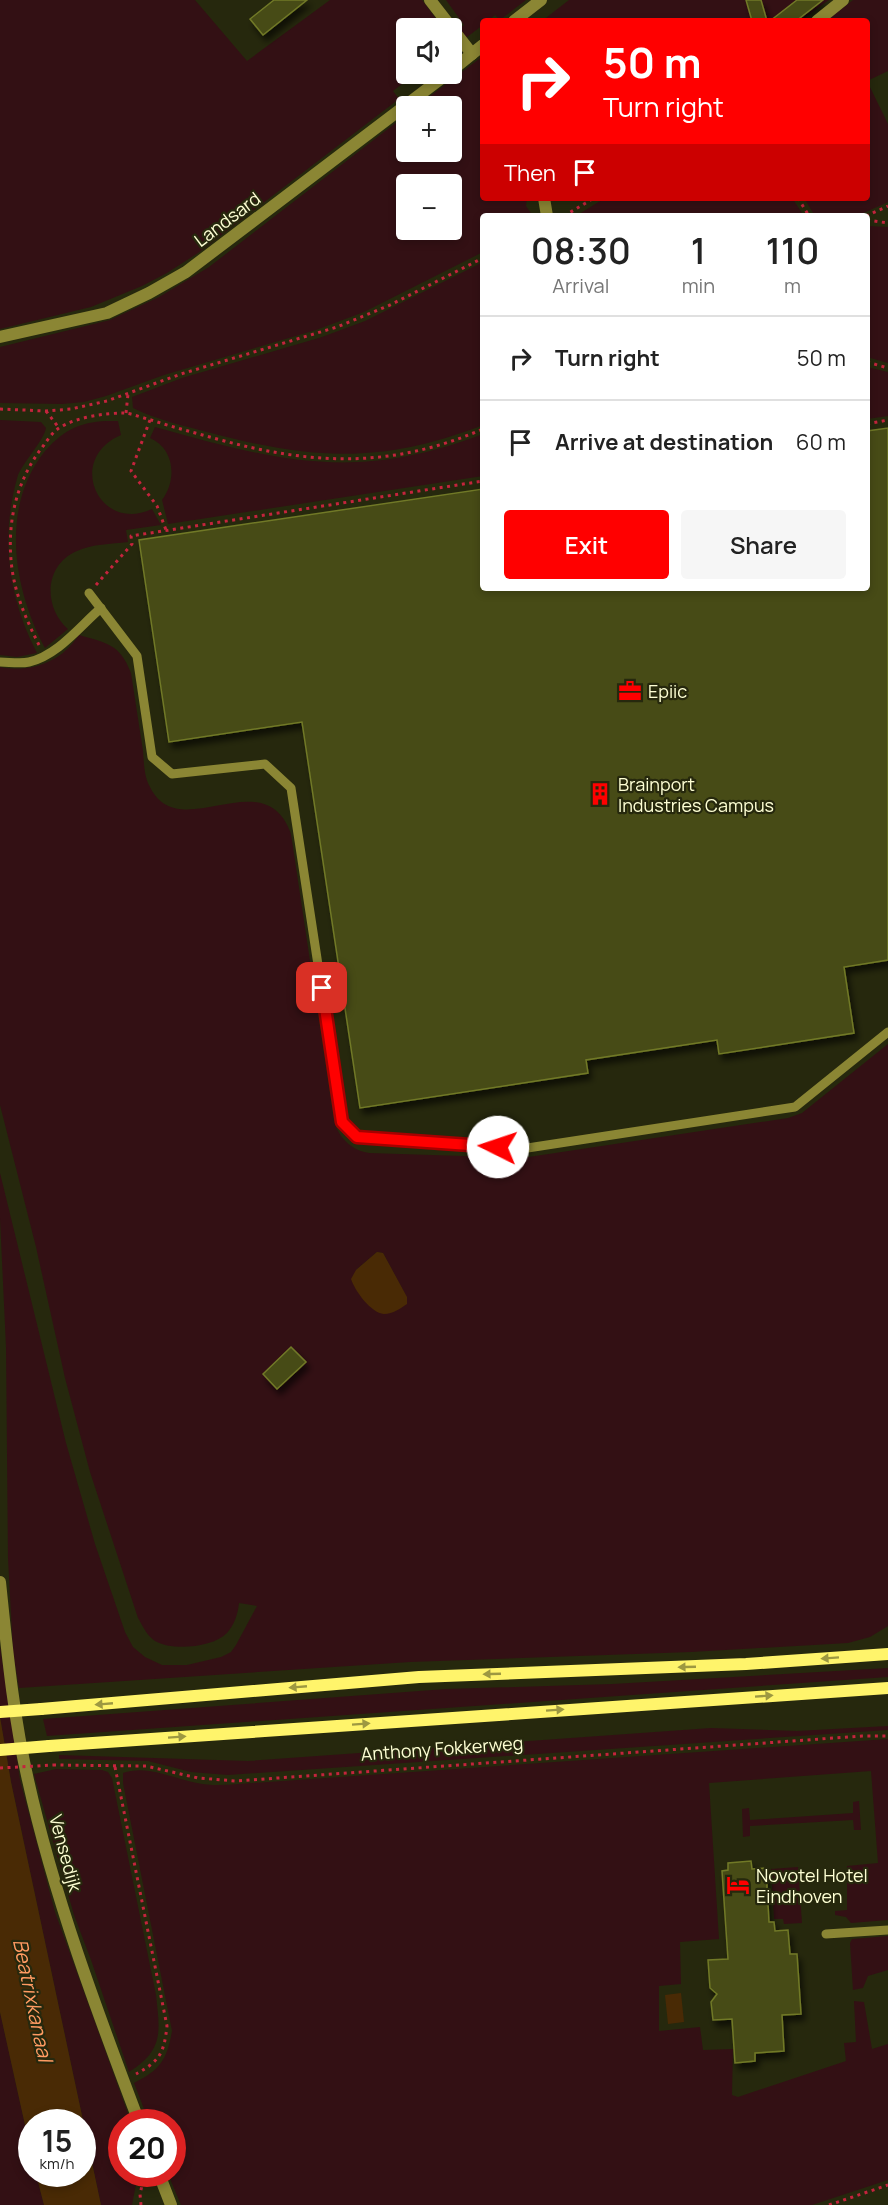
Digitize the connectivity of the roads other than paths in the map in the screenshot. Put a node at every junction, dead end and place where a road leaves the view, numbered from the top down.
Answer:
1 (430, 0) edge
2 (541, 0) edge
3 (843, 0) edge
4 (518, 18) edge
5 (821, 18) edge
6 (480, 47) edge
7 (472, 54) junction
8 (462, 62) edge
9 (434, 84) edge
10 (0, 337) edge
11 (89, 593) road end
12 (101, 608) junction
13 (0, 662) edge
14 (888, 1032) edge
15 (0, 1582) edge
16 (888, 1654) edge
17 (888, 1688) edge
18 (0, 1712) edge
19 (0, 1749) edge
20 (888, 1930) edge
21 (826, 1934) dead end
22 (134, 2109) edge
23 (164, 2187) edge
24 (171, 2205) edge

1 - 7 street
2 - 4 street
3 - 5 street
6 - 7 street
7 - 8 street
9 - 10 street, Landsard
11 - 12 lane
12 - 13 lane
12 - 14 lane
15 - 22 street, Vensedijk
16 -> 18 main road, bridge
19 -> 17 main road, Anthony Fokkerweg, bridge
20 - 21 lane
23 - 24 street

